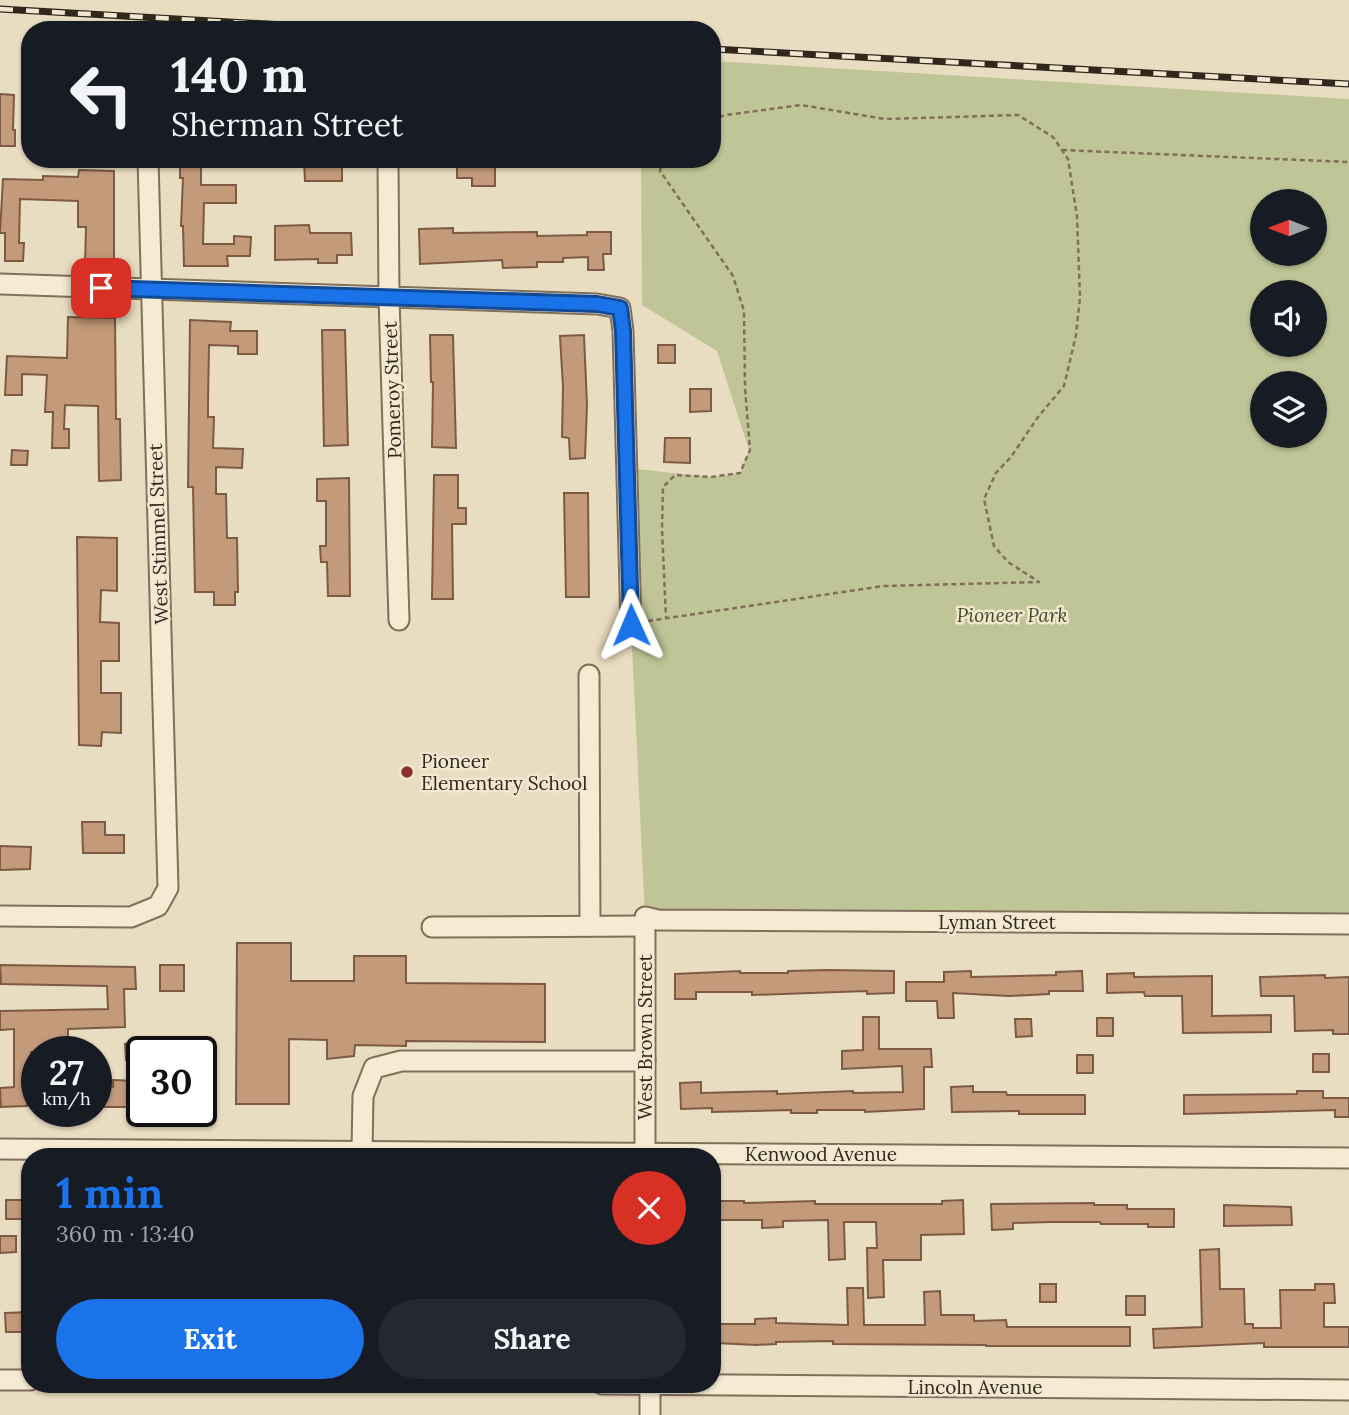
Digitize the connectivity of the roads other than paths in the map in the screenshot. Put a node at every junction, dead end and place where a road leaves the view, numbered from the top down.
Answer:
1 (148, 168) edge
2 (388, 168) edge
3 (0, 284) edge
4 (151, 289) junction
5 (390, 298) junction
6 (399, 620) dead end
7 (631, 625) dead end
8 (589, 674) dead end
9 (0, 916) edge
10 (645, 921) junction
11 (1349, 924) edge
12 (590, 926) junction
13 (432, 927) dead end
14 (645, 1060) junction
15 (362, 1148) edge
16 (645, 1148) edge
17 (0, 1149) edge
18 (21, 1149) edge
19 (721, 1155) edge
20 (1349, 1158) edge
21 (0, 1380) edge
22 (21, 1380) edge
23 (721, 1385) edge
24 (1349, 1390) edge
25 (650, 1393) edge
26 (650, 1415) edge

1 - 4 street, West Stimmel Street
2 - 5 street, Pomeroy Street
3 - 4 street
4 - 5 street
4 - 9 street, West Stimmel Street
5 - 6 street, Pomeroy Street
5 - 7 street
8 - 12 street
10 - 11 street, Lyman Street
10 - 12 street, Lyman Street
10 - 14 street, West Brown Street
12 - 13 street, Lyman Street
14 - 15 street
14 - 16 street, West Brown Street
17 - 18 street, Kenwood Avenue
19 - 20 street, Kenwood Avenue
21 - 22 street
23 - 24 street, Lincoln Avenue
25 - 26 street

